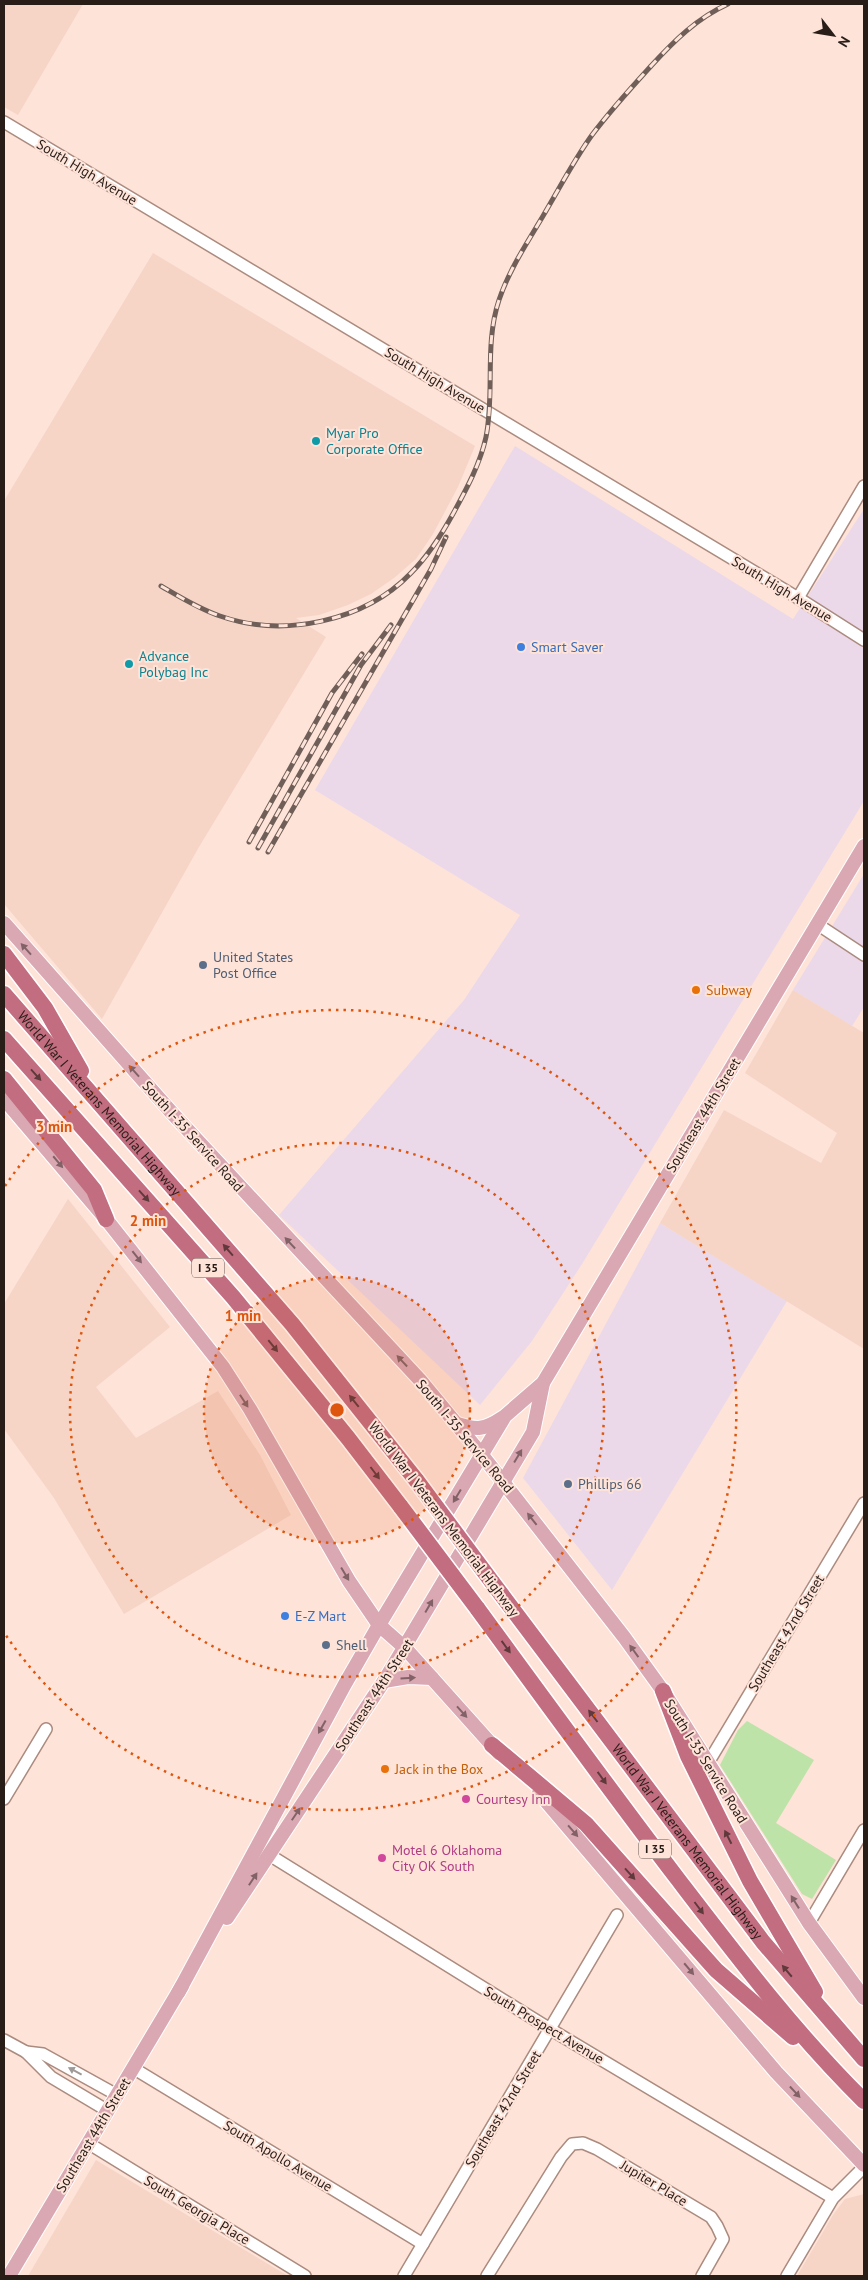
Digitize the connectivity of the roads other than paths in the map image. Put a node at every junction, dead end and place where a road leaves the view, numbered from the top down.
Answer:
1 (4, 122) edge
2 (864, 486) edge
3 (798, 598) junction
4 (864, 640) edge
5 (864, 846) edge
6 (4, 923) edge
7 (817, 924) junction
8 (4, 954) edge
9 (864, 955) edge
10 (4, 994) edge
11 (4, 1038) edge
12 (4, 1079) edge
13 (4, 1099) edge
14 (98, 1101) junction
15 (106, 1218) junction
16 (543, 1383) junction
17 (505, 1416) junction
18 (457, 1424) junction
19 (482, 1455) junction
20 (503, 1481) junction
21 (864, 1503) edge
22 (380, 1625) junction
23 (405, 1648) junction
24 (432, 1678) junction
25 (384, 1681) junction
26 (663, 1691) junction
27 (46, 1729) dead end
28 (492, 1745) junction
29 (708, 1763) junction
30 (4, 1799) edge
31 (864, 1830) edge
32 (257, 1847) junction
33 (269, 1855) junction
34 (617, 1915) dead end
35 (808, 1923) junction
36 (178, 1993) junction
37 (864, 1998) edge
38 (550, 2029) junction
39 (841, 2034) junction
40 (4, 2040) edge
41 (26, 2052) junction
42 (864, 2059) edge
43 (134, 2068) junction
44 (844, 2081) junction
45 (117, 2095) junction
46 (864, 2101) edge
47 (108, 2111) junction
48 (88, 2143) junction
49 (864, 2166) edge
50 (833, 2198) junction
51 (423, 2244) junction
52 (406, 2273) edge
53 (8, 2276) edge
54 (306, 2276) edge
55 (419, 2276) edge
56 (487, 2276) edge
57 (702, 2276) edge
58 (787, 2276) edge

1 - 3 street, South High Avenue
2 - 3 street
3 - 4 street, South High Avenue
5 - 7 main road, Southeast 44th Street
18 -> 6 main road, South I-35 Service Road
7 - 9 street
7 - 16 main road, Southeast 44th Street
8 - 14 highway
10 - 14 highway, World War I Veterans Memorial Highway / I 35
11 -> 44 highway, World War I Veterans Memorial Highway / I 35, bridge
12 - 15 highway
13 -> 15 main road
39 -> 14 highway, World War I Veterans Memorial Highway / I 35, bridge
15 -> 22 main road
16 - 17 main road, Southeast 44th Street
20 -> 16 main road, Southeast 44th Street
17 - 18 main road
17 - 19 main road, Southeast 44th Street
18 - 19 main road, South I-35 Service Road
19 - 20 main road, South I-35 Service Road
19 -> 22 main road, Southeast 44th Street
23 -> 20 main road, Southeast 44th Street
26 -> 20 main road, South I-35 Service Road
21 - 29 street, Southeast 42nd Street
22 - 23 main road
22 -> 32 main road, Southeast 44th Street
23 - 24 main road
23 - 25 main road, Southeast 44th Street
25 -> 24 main road
24 -> 28 main road
33 -> 25 main road, Southeast 44th Street
26 - 29 main road, South I-35 Service Road
39 -> 26 highway
27 - 30 street
28 -> 44 highway
28 -> 49 main road
35 -> 29 main road, South I-35 Service Road
31 - 35 street
32 - 33 street, South Prospect Avenue
32 - 36 main road, Southeast 44th Street
36 -> 33 main road, Southeast 44th Street
33 - 38 street, South Prospect Avenue
34 - 38 street, Southeast 42nd Street
35 - 37 main road, South I-35 Service Road
36 - 43 main road, Southeast 44th Street
38 - 50 street, South Prospect Avenue
38 - 51 street, Southeast 42nd Street
39 - 42 highway, World War I Veterans Memorial Highway / I 35
40 - 41 street
45 -> 41 street
41 - 47 street
43 - 45 main road, Southeast 44th Street
43 - 51 street, South Apollo Avenue
44 - 46 highway, World War I Veterans Memorial Highway / I 35
45 - 47 main road, Southeast 44th Street
47 - 48 main road, Southeast 44th Street
48 - 53 main road, Southeast 44th Street
48 - 54 street, South Georgia Place
49 - 50 street
50 - 58 street
51 - 52 street, Southeast 42nd Street
52 - 55 street
56 - 57 street, Jupiter Place

